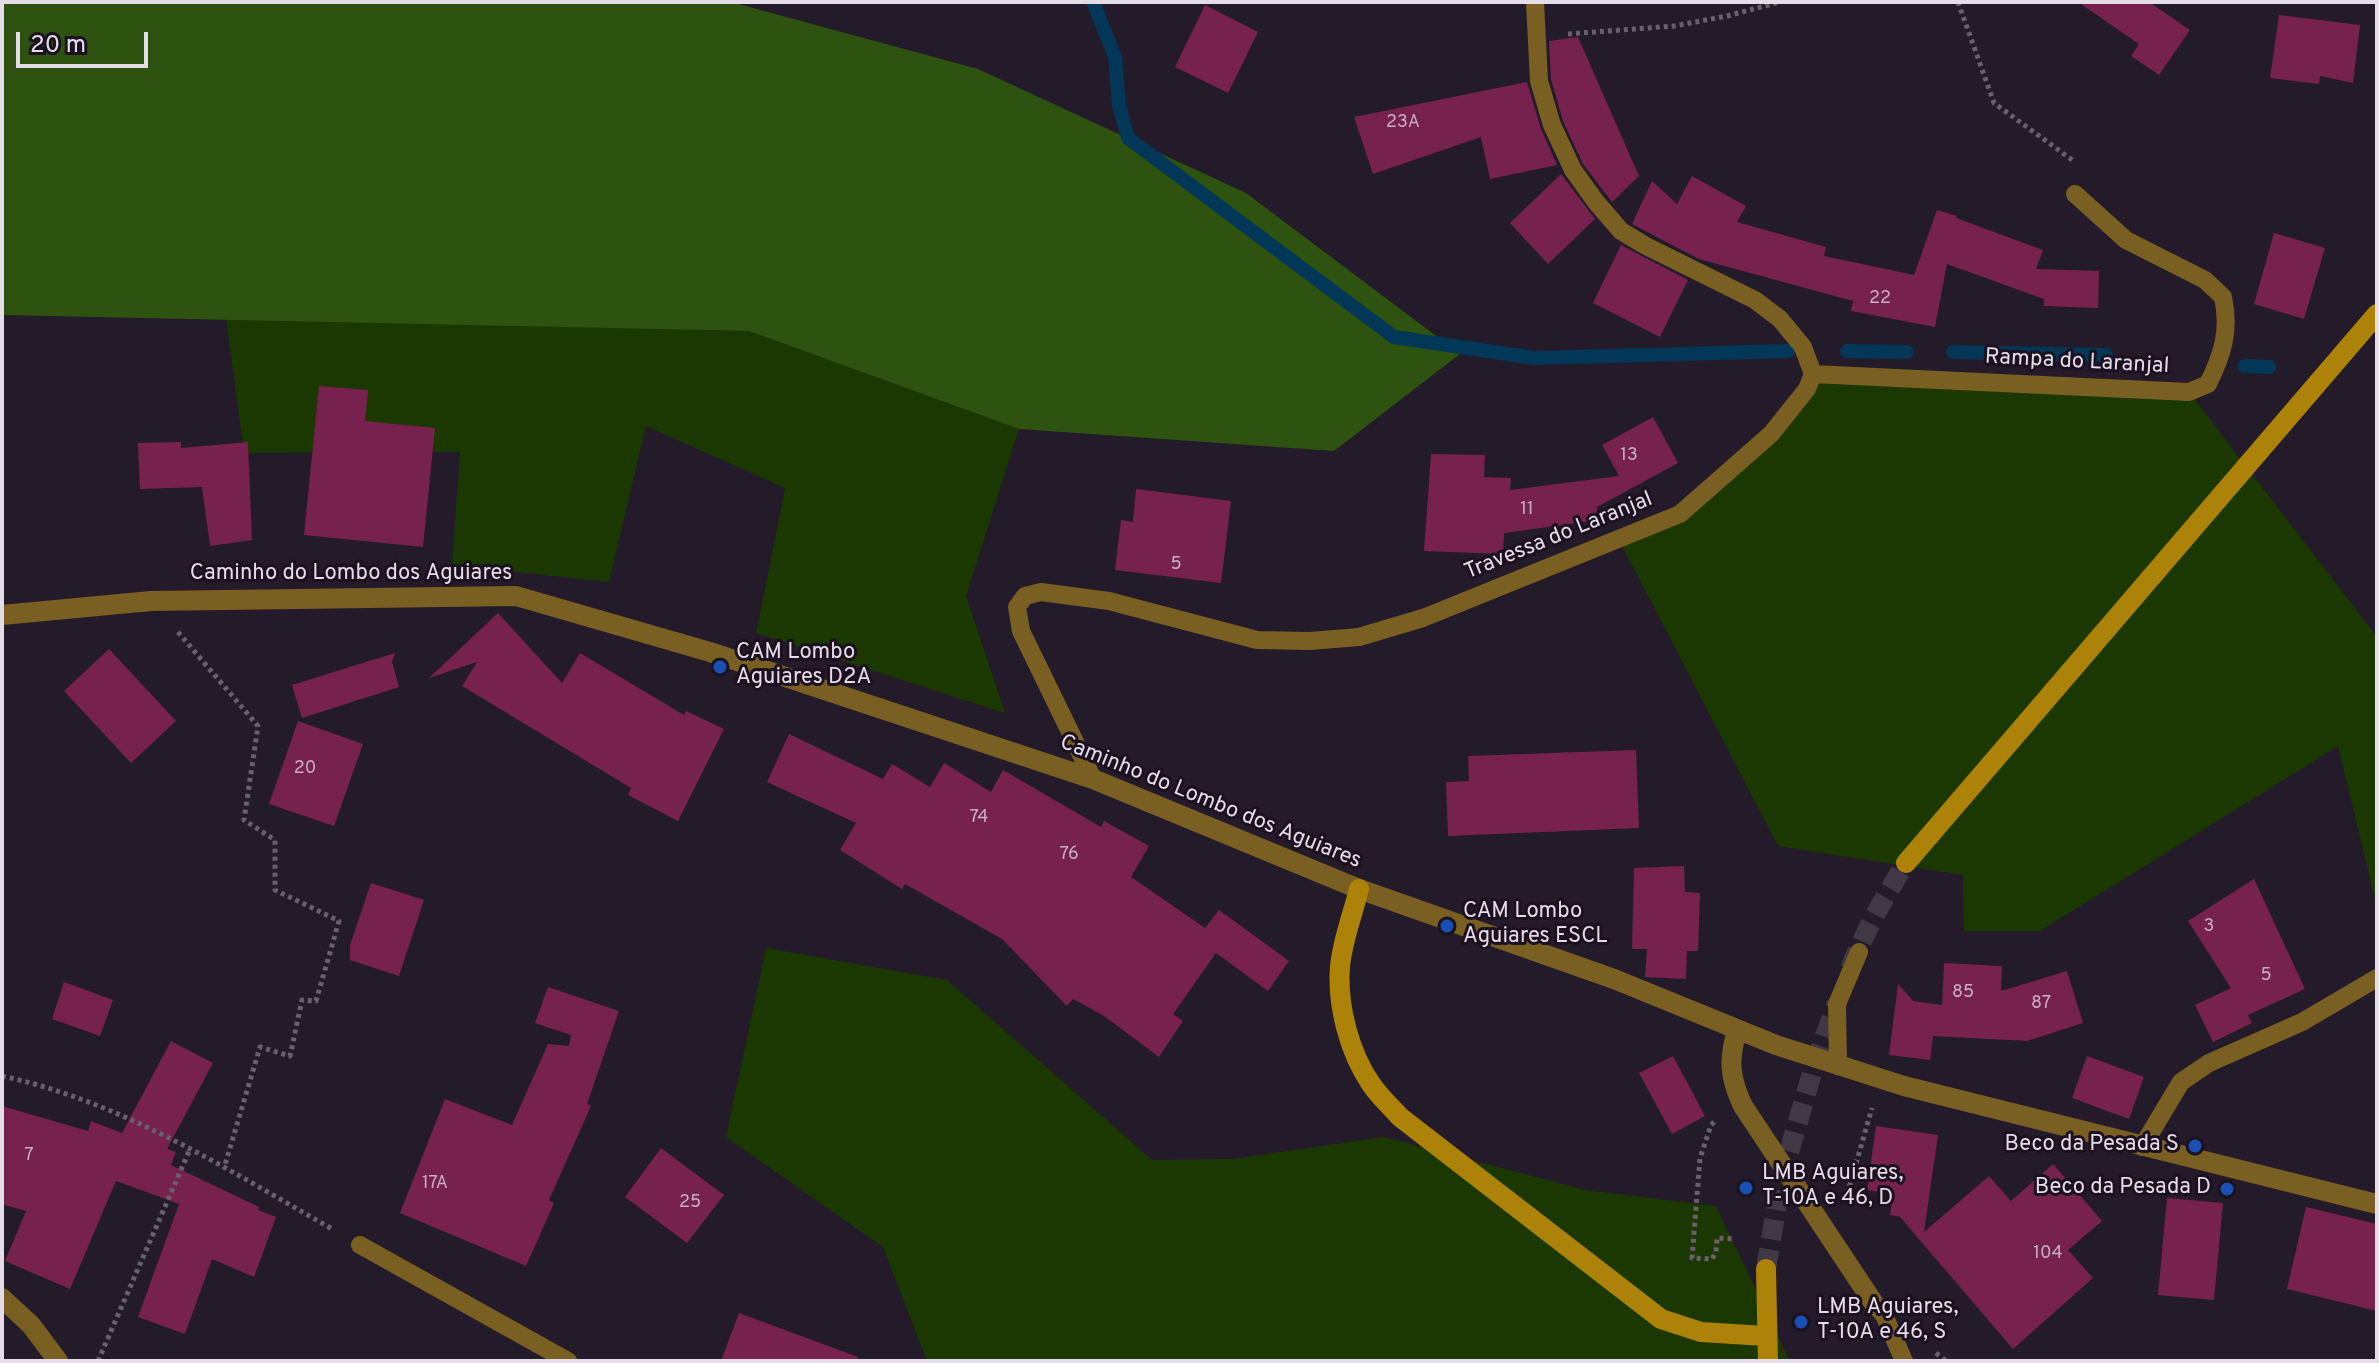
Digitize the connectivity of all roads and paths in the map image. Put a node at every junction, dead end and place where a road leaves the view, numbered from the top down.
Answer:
1 (1535, 2) edge
2 (1780, 2) edge
3 (1958, 2) edge
4 (1537, 36) junction
5 (2075, 194) joint
6 (2377, 314) edge
7 (1813, 374) junction
8 (151, 601) junction
9 (2, 615) edge
10 (1093, 779) junction
11 (1906, 863) tunnel mouth
12 (1359, 889) junction
13 (1859, 952) tunnel mouth
14 (2377, 978) edge
15 (1737, 1031) junction
16 (1838, 1066) junction
17 (2, 1076) edge
18 (1876, 1094) dead end
19 (1711, 1125) dead end
20 (2142, 1147) junction
21 (190, 1149) junction
22 (224, 1168) junction
23 (1854, 1176) dead end
24 (2377, 1204) edge
25 (1735, 1239) dead end
26 (360, 1245) joint
27 (1766, 1269) tunnel mouth
28 (2, 1298) edge
29 (1875, 1305) joint
30 (1765, 1336) junction
31 (58, 1361) edge
32 (98, 1361) edge
33 (568, 1361) edge
34 (1768, 1361) edge
35 (1904, 1361) edge

1 - 4 lane
2 - 4 path
3 - 5 path
4 - 7 lane
5 - 7 lane, Rampa do Laranjal
6 - 11 main road
7 - 10 lane, Travessa do Laranjal
8 - 9 street, Caminho do Lombo dos Aguiares
8 - 10 street, Caminho do Lombo dos Aguiares
8 - 22 path
10 - 12 street, Caminho do Lombo dos Aguiares
12 - 15 street, Caminho do Lombo dos Aguiares
12 - 30 main road
13 - 16 lane
14 - 20 lane
15 - 16 street, Caminho do Lombo dos Aguiares
15 - 29 street
16 - 20 street, Caminho do Lombo dos Aguiares
17 - 21 path
18 - 23 path
19 - 25 path
20 - 24 street, Caminho do Lombo dos Aguiares
21 - 22 path
21 - 32 path
22 - 26 path
26 - 33 lane
27 - 30 main road
28 - 31 street
29 - 35 lane
30 - 34 main road

